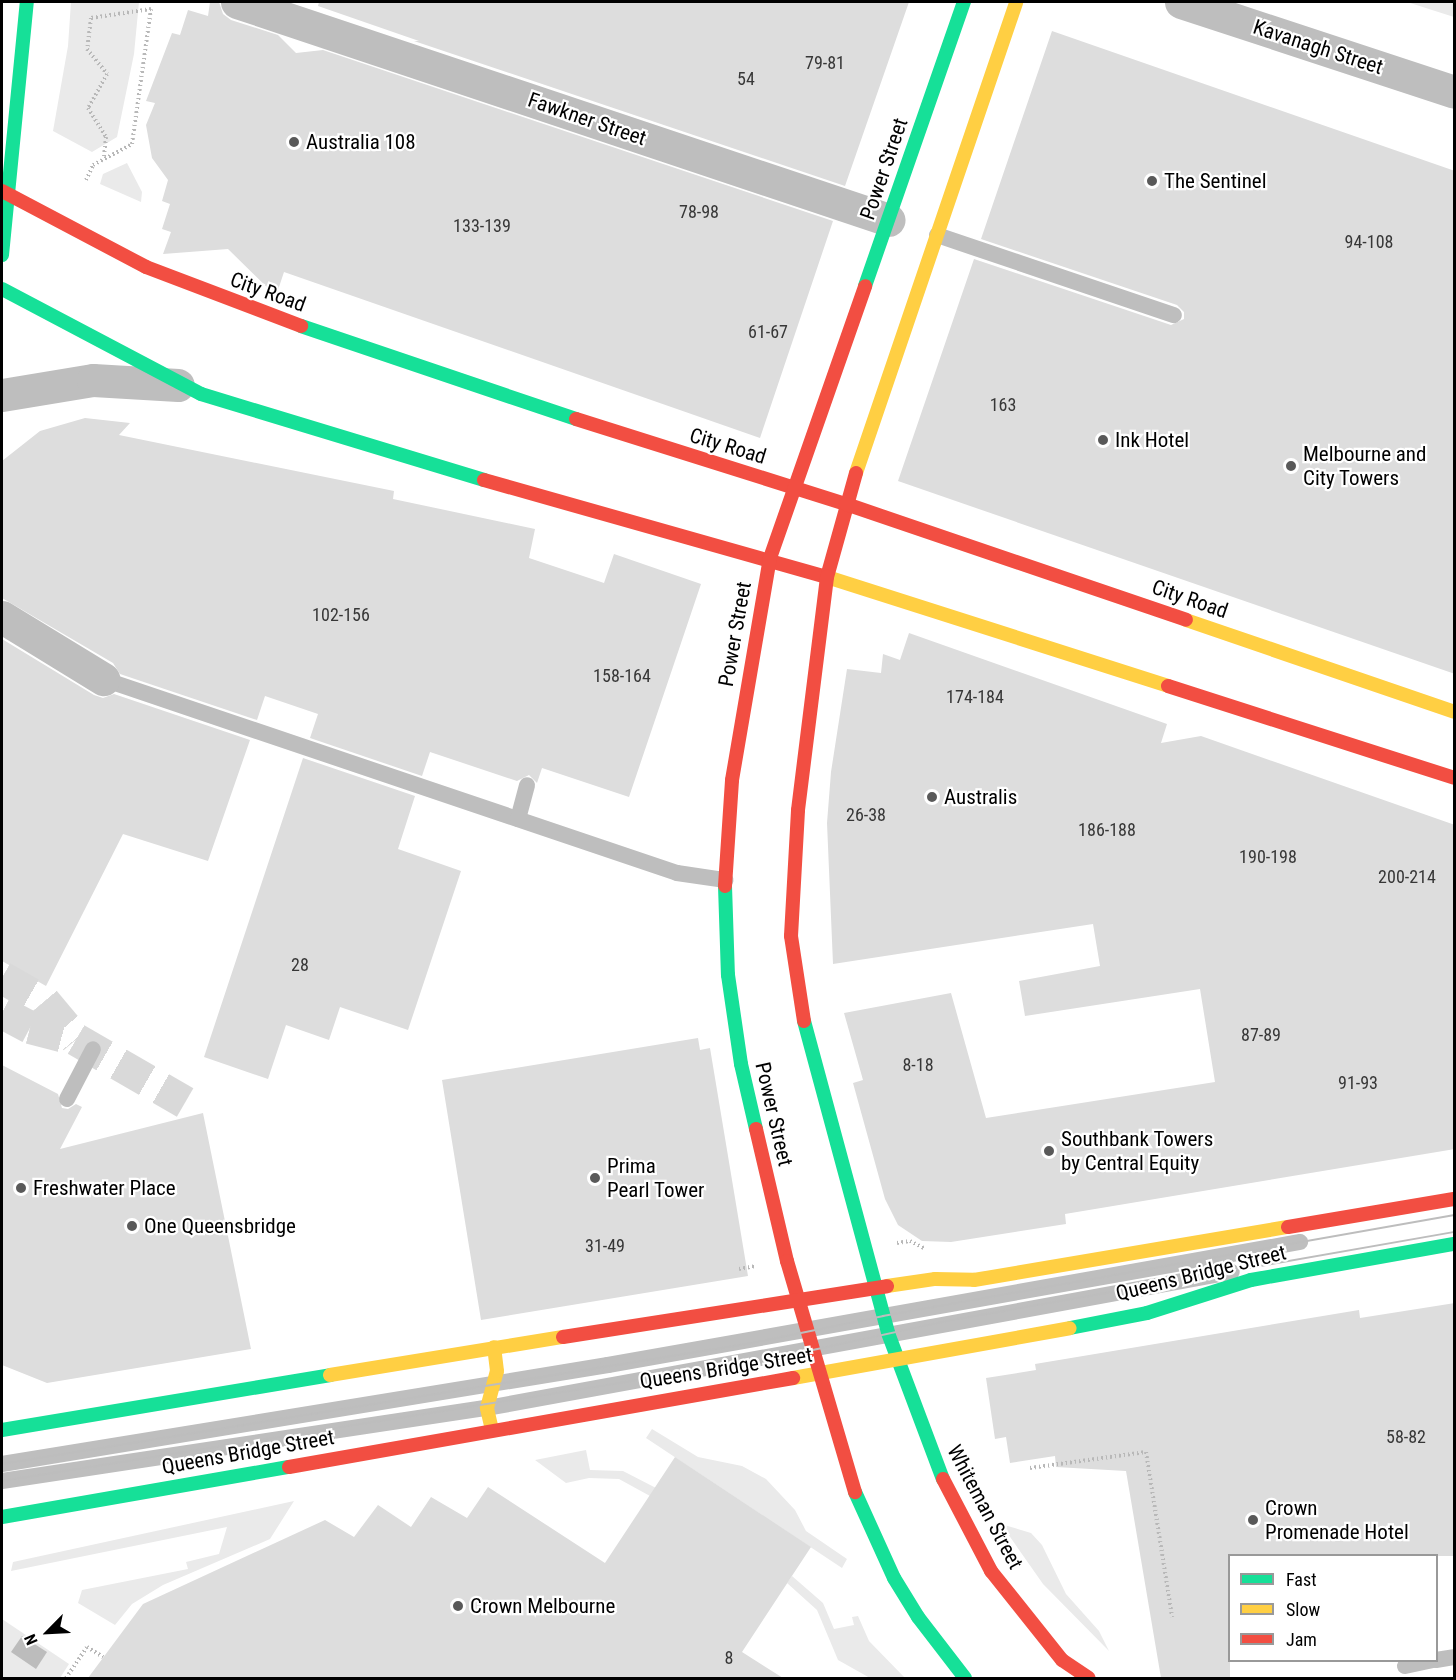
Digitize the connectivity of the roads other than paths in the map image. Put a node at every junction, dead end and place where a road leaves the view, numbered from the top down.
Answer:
1 (27, 2) edge
2 (237, 2) edge
3 (964, 2) edge
4 (1016, 2) edge
5 (1188, 2) edge
6 (1455, 92) edge
7 (4, 193) edge
8 (905, 225) junction
9 (937, 235) junction
10 (2, 255) edge
11 (2, 289) edge
12 (1174, 315) dead end
13 (177, 385) junction
14 (2, 395) edge
15 (793, 488) junction
16 (846, 504) junction
17 (770, 558) junction
18 (827, 577) junction
19 (2, 617) edge
20 (103, 679) joint
21 (1455, 712) edge
22 (1455, 778) edge
23 (527, 785) dead end
24 (518, 819) junction
25 (725, 880) junction
26 (93, 1049) dead end
27 (68, 1099) dead end
28 (1455, 1199) edge
29 (1455, 1214) edge
30 (1455, 1233) edge
31 (1455, 1244) edge
32 (875, 1287) junction
33 (797, 1298) junction
34 (883, 1315) junction
35 (807, 1329) junction
36 (889, 1334) junction
37 (494, 1347) junction
38 (813, 1350) junction
39 (899, 1360) junction
40 (821, 1375) junction
41 (491, 1384) junction
42 (487, 1408) junction
43 (2, 1430) edge
44 (492, 1430) junction
45 (2, 1464) edge
46 (2, 1481) edge
47 (2, 1517) edge
48 (1455, 1657) edge
49 (1438, 1660) edge
50 (1425, 1662) edge
51 (1405, 1666) dead end
52 (965, 1678) edge
53 (1089, 1678) edge

1 - 7 main road
2 - 8 street, Fawkner Street
3 - 8 main road, Power Street
4 - 9 main road
5 - 6 street, Kavanagh Street
7 - 10 main road
7 - 15 main road, City Road
8 - 9 main road, Fawkner Street
8 - 15 main road, Power Street
9 - 12 lane
9 - 16 main road
11 - 13 main road
13 - 14 street
13 - 17 main road
15 - 16 main road, City Road
15 - 17 main road, Power Street
16 - 18 main road
16 - 21 main road, City Road
17 - 18 main road
17 - 25 main road, Power Street
18 - 22 main road
18 - 32 main road
19 - 20 street
20 - 24 lane
23 - 24 lane
24 - 25 lane
25 - 33 main road, Power Street
26 - 27 lane
28 - 32 main road, Queens Bridge Street
29 - 34 lane, Queens Bridge Street
30 - 36 lane, Queens Bridge Street
31 - 39 main road, Queens Bridge Street
32 - 33 main road, Queens Bridge Street
32 - 34 main road, Whiteman Street
33 - 35 main road, Power Street
33 - 37 main road, Queens Bridge Street
34 - 35 lane, Queens Bridge Street
34 - 36 main road, Whiteman Street
35 - 38 main road, Power Street
35 - 41 lane, Queens Bridge Street
36 - 38 lane, Queens Bridge Street
36 - 39 main road, Whiteman Street
37 - 41 main road
37 - 43 main road, Queens Bridge Street
38 - 40 main road, Power Street
38 - 42 lane, Queens Bridge Street
39 - 40 main road, Queens Bridge Street
39 - 53 main road, Whiteman Street
40 - 44 main road, Queens Bridge Street
40 - 52 main road
41 - 42 main road
41 - 45 lane, Queens Bridge Street
42 - 44 main road
42 - 46 lane, Queens Bridge Street
44 - 47 main road, Queens Bridge Street
48 - 49 lane
50 - 51 lane

